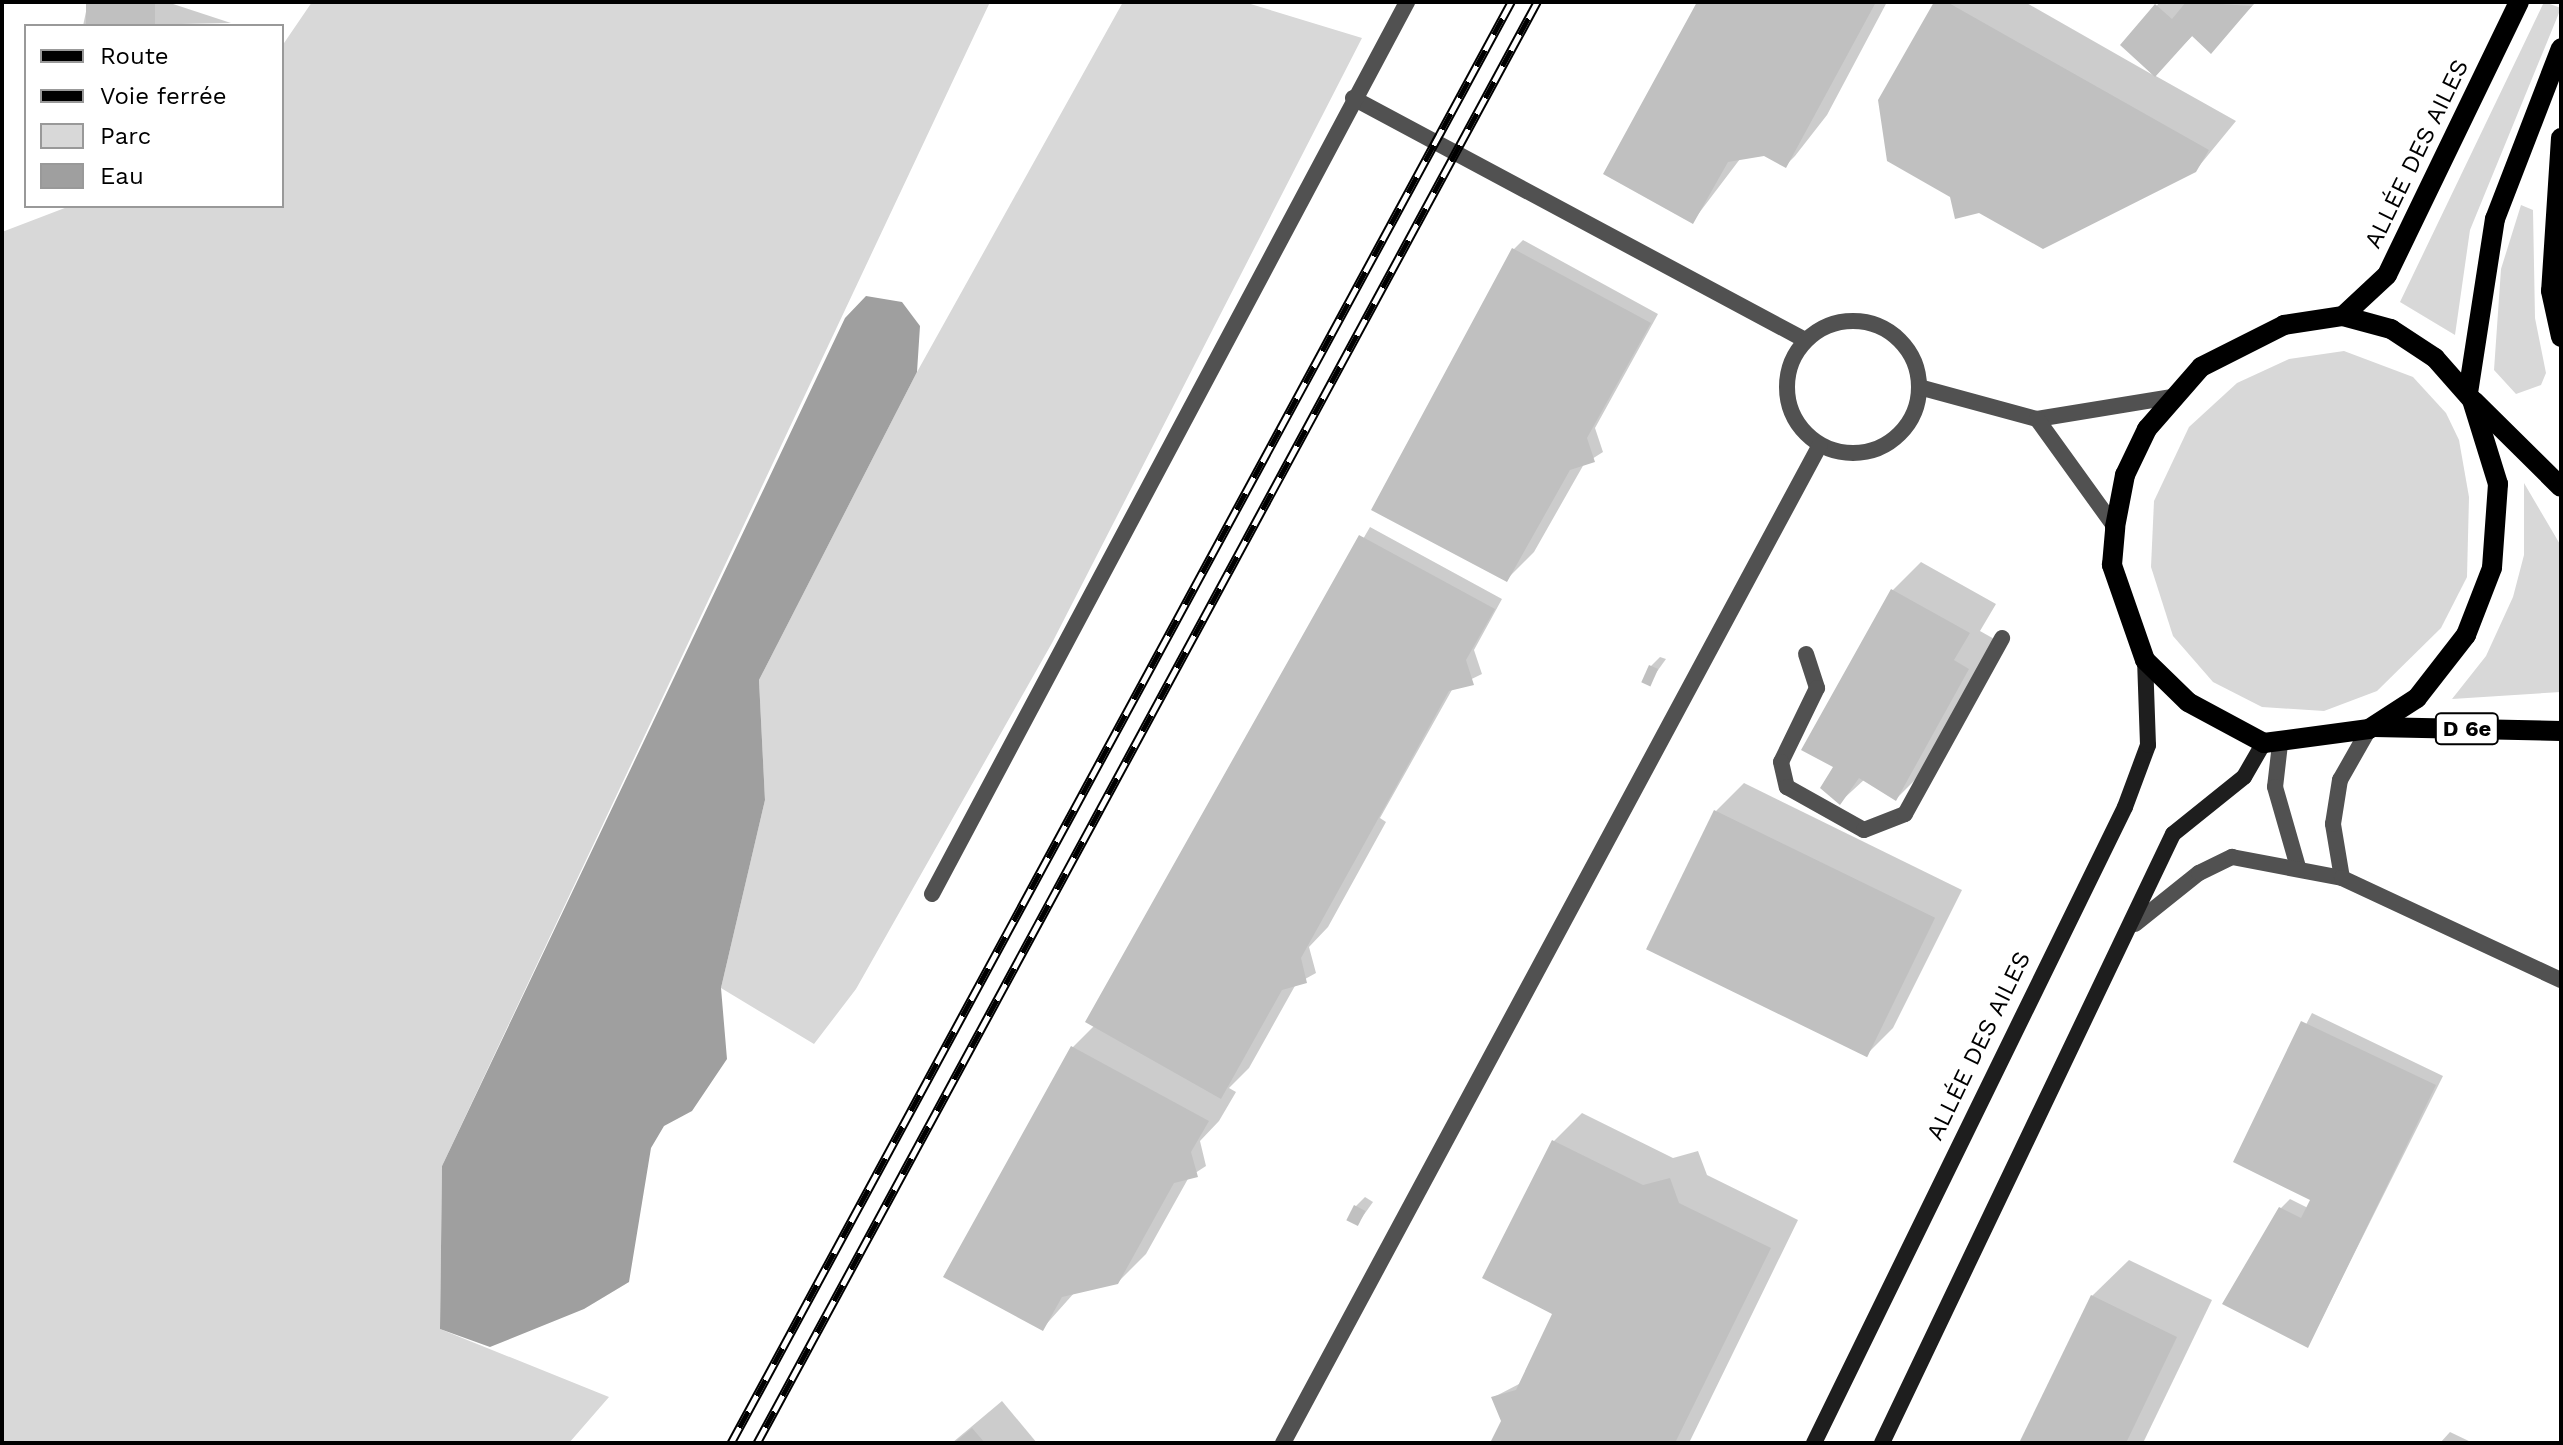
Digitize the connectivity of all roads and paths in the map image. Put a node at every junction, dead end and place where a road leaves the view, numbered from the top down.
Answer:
1 (1407, 2) edge
2 (2519, 2) edge
3 (2561, 48) edge
4 (1353, 98) junction
5 (2561, 138) edge
6 (2343, 316) junction
7 (2561, 337) edge
8 (1805, 340) junction
9 (1919, 387) junction
10 (2470, 396) junction
11 (2172, 397) junction
12 (2037, 419) junction
13 (1820, 445) junction
14 (2561, 487) edge
15 (2115, 527) junction
16 (2002, 638) dead end
17 (1806, 654) dead end
18 (2145, 660) junction
19 (2371, 728) junction
20 (2561, 731) edge
21 (2272, 743) junction
22 (2298, 867) junction
23 (2342, 878) junction
24 (932, 894) dead end
25 (2135, 924) junction
26 (2561, 980) edge
27 (1283, 1443) edge
28 (1814, 1443) edge
29 (1882, 1443) edge

1 - 4 street
2 - 6 main road, ALLÉE DES AILES
3 - 10 main road
4 - 8 street
4 - 24 street
5 - 7 main road
6 - 10 main road
6 - 11 main road
8 - 9 street
8 - 13 street
9 - 12 street
9 - 13 street
10 - 14 main road
10 - 19 main road
11 - 12 street
11 - 15 main road
12 - 15 street
13 - 27 street
15 - 18 main road
16 - 17 street
18 - 21 main road
18 - 28 main road, ALLÉE DES AILES
19 - 20 main road, D 6e
19 - 21 main road
19 - 23 street
21 - 22 street
21 - 25 main road
22 - 23 street
22 - 25 street
23 - 26 street
25 - 29 main road

